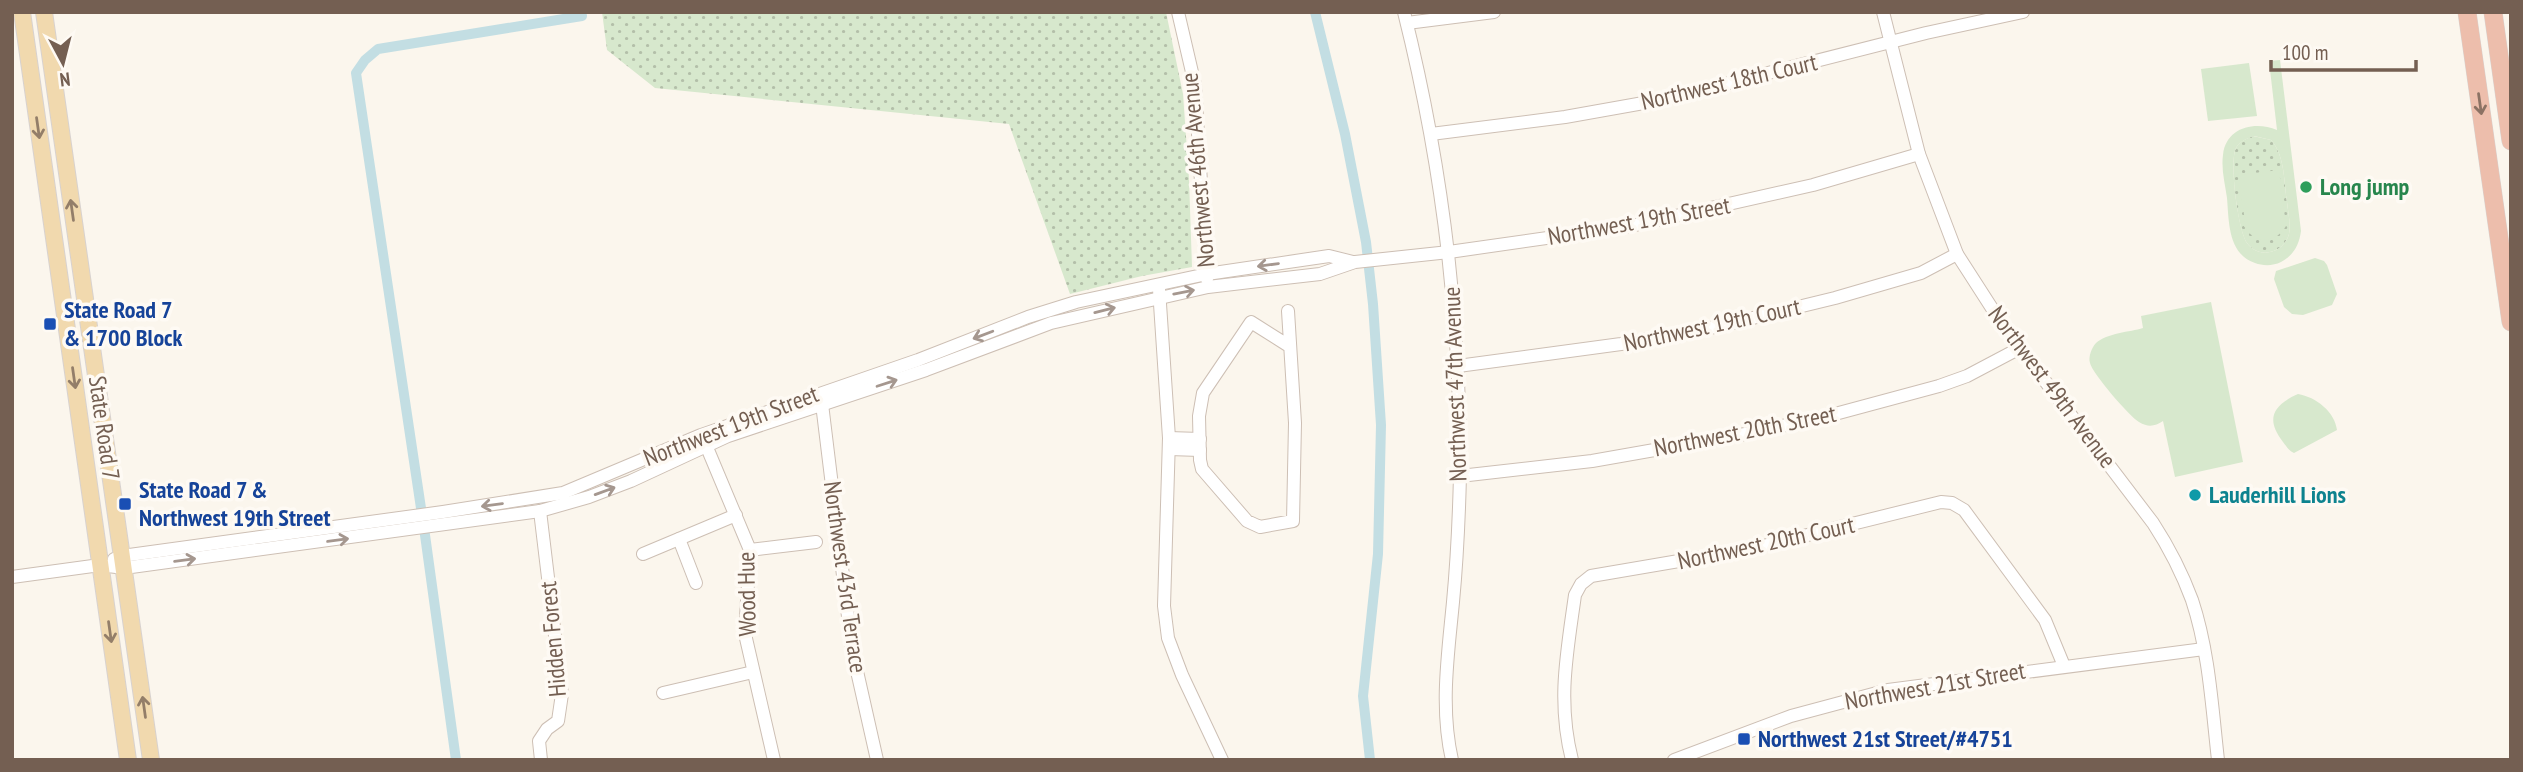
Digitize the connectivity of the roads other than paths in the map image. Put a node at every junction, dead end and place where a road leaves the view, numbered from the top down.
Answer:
1 (22, 12) edge
2 (44, 12) edge
3 (1178, 12) edge
4 (1494, 12) edge
5 (1883, 12) edge
6 (2023, 12) edge
7 (2467, 12) edge
8 (2493, 12) edge
9 (1405, 18) edge
10 (1891, 42) junction
11 (32, 82) junction
12 (61, 129) junction
13 (1431, 134) junction
14 (2511, 141) edge
15 (1919, 154) junction
16 (47, 192) junction
17 (54, 240) junction
18 (77, 244) junction
19 (1449, 252) junction
20 (1957, 254) junction
21 (1207, 280) junction
22 (1159, 290) junction
23 (85, 302) junction
24 (1288, 311) dead end
25 (2511, 322) edge
26 (1289, 346) junction
27 (2020, 348) junction
28 (1458, 366) junction
29 (820, 399) junction
30 (704, 440) junction
31 (1169, 444) junction
32 (1200, 444) junction
33 (1460, 476) junction
34 (540, 511) junction
35 (736, 515) junction
36 (444, 518) junction
37 (679, 539) junction
38 (816, 542) dead end
39 (751, 550) junction
40 (643, 554) dead end
41 (123, 562) junction
42 (100, 565) junction
43 (12, 577) edge
44 (696, 583) dead end
45 (2204, 649) junction
46 (2064, 666) junction
47 (753, 672) junction
48 (663, 693) dead end
49 (128, 760) edge
50 (151, 760) edge
51 (541, 760) edge
52 (774, 760) edge
53 (877, 760) edge
54 (1222, 760) edge
55 (1452, 760) edge
56 (1572, 760) edge
57 (1674, 760) edge
58 (2218, 760) edge

1 - 11 main road, State Road 7
2 - 12 main road, State Road 7
3 - 21 street, Northwest 46th Avenue
4 - 9 street
5 - 10 street, Northwest 49th Avenue
6 - 10 street, Northwest 18th Court
7 -> 25 highway
8 - 14 highway
9 - 13 street, Northwest 47th Avenue
10 - 13 street, Northwest 18th Court
10 - 15 street, Northwest 49th Avenue
11 - 12 main road
11 -> 16 main road, State Road 7
18 -> 12 main road, State Road 7
13 - 19 street, Northwest 47th Avenue
15 - 19 street, Northwest 19th Street
15 - 20 street, Northwest 49th Avenue
16 - 17 main road, State Road 7
16 - 18 main road
17 - 23 main road
17 -> 42 main road, State Road 7
18 - 23 main road, State Road 7
19 - 21 street, Northwest 19th Street
19 - 28 street, Northwest 47th Avenue
20 - 27 street, Northwest 49th Avenue
20 - 28 street, Northwest 19th Court
21 - 22 street, Northwest 19th Street
22 - 29 street, Northwest 19th Street
22 - 31 street
23 - 41 main road, State Road 7
24 - 26 street
26 - 32 street
26 - 32 street
27 - 33 street, Northwest 20th Street
27 - 45 street, Northwest 49th Avenue
28 - 33 street, Northwest 47th Avenue
29 - 30 street, Northwest 19th Street
29 - 53 street, Northwest 43rd Terrace
34 -> 30 street, Northwest 19th Street
30 - 35 street, Wood Hue
30 -> 36 street, Northwest 19th Street
31 - 32 street
31 - 54 street
33 - 55 street, Northwest 47th Avenue
34 - 36 street, Northwest 19th Street
34 - 51 street, Hidden Forest
35 - 37 street
35 - 39 street, Wood Hue
36 - 41 street, Northwest 19th Street
37 - 40 street
37 - 44 street
38 - 39 street
39 - 47 street, Wood Hue
41 - 42 street, Northwest 19th Street
50 -> 41 main road, State Road 7
42 - 43 street, Northwest 19th Street
42 -> 49 main road, State Road 7
45 - 46 street, Northwest 21st Street
45 - 58 street, Northwest 49th Avenue
46 - 56 street, Northwest 20th Court
46 - 57 street, Northwest 21st Street
47 - 48 street
47 - 52 street, Wood Hue

